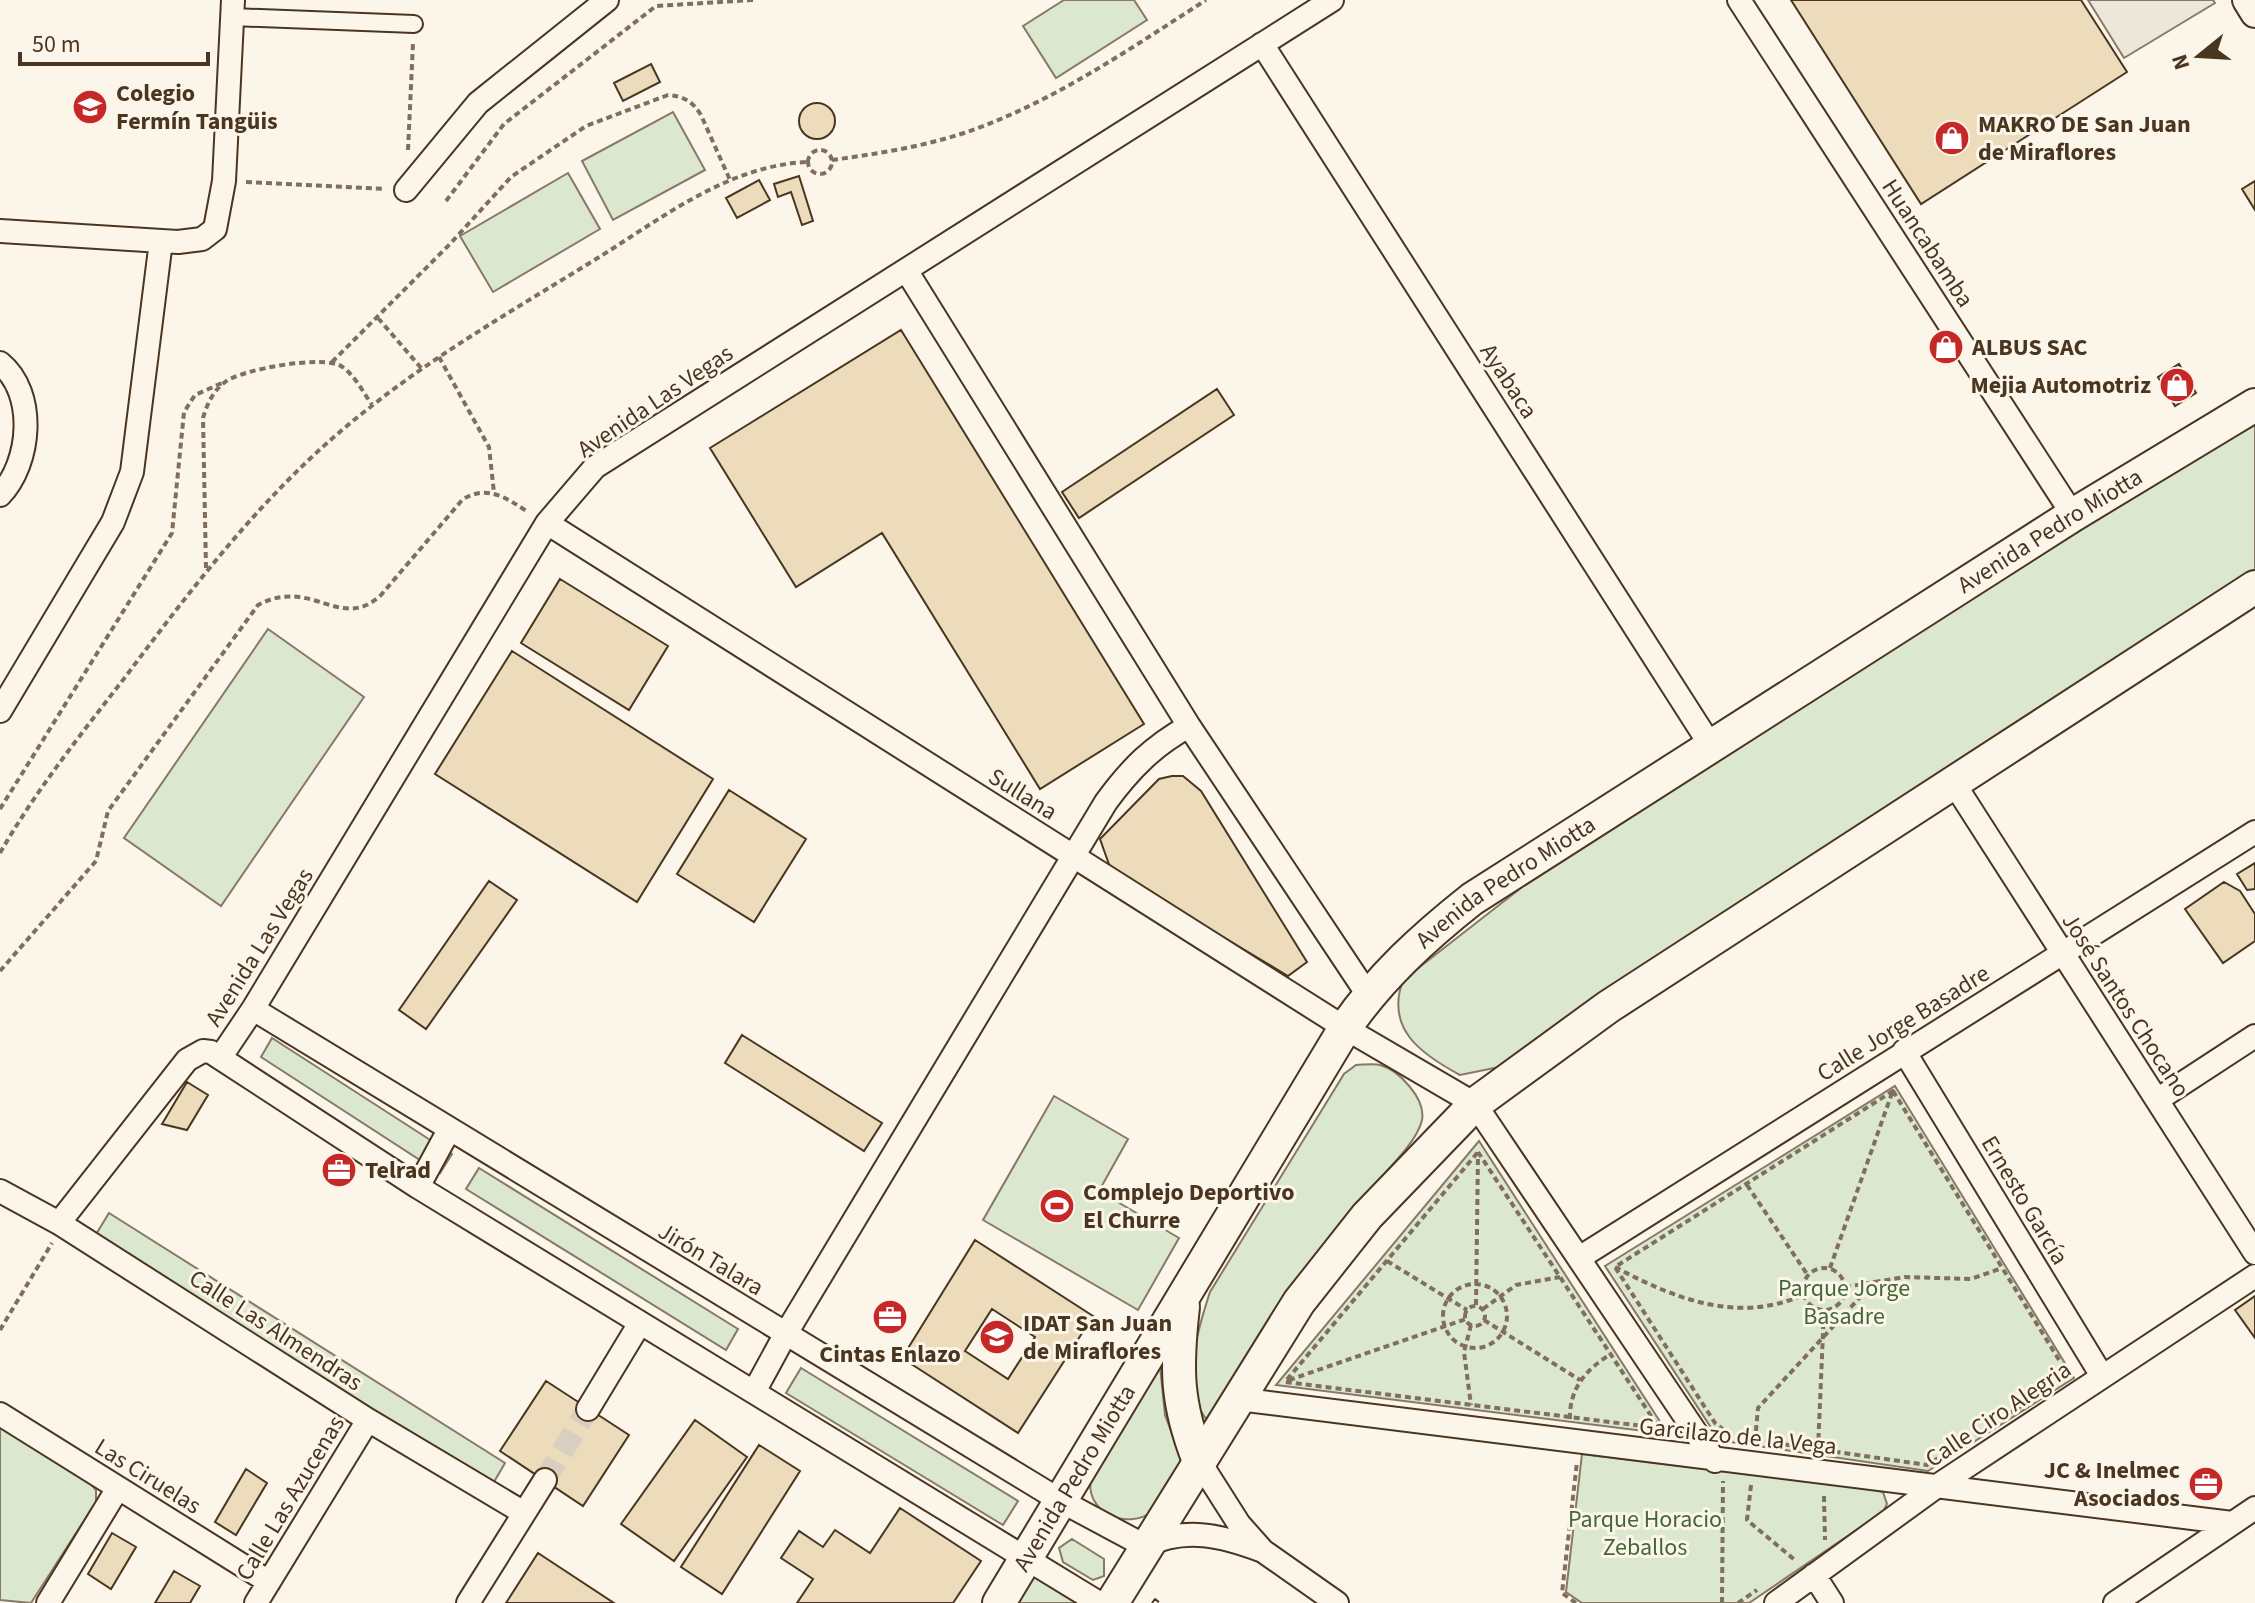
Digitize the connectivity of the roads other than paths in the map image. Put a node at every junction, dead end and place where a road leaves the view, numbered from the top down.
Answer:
1 (607, 0) edge
2 (1332, 0) edge
3 (1739, 0) edge
4 (2247, 0) edge
5 (233, 8) edge
6 (2255, 13) edge
7 (414, 24) road end
8 (1262, 44) junction
9 (406, 190) road end
10 (0, 231) edge
11 (161, 241) junction
12 (906, 270) junction
13 (0, 363) edge
14 (2255, 405) edge
15 (0, 495) edge
16 (2073, 515) junction
17 (547, 523) junction
18 (2255, 587) edge
19 (0, 711) edge
20 (1189, 726) junction
21 (1711, 746) junction
22 (1955, 785) junction
23 (2255, 832) edge
24 (1072, 856) junction
25 (2063, 955) junction
26 (1368, 995) junction
27 (253, 1009) junction
28 (1345, 1028) junction
29 (2255, 1036) edge
30 (1904, 1051) junction
31 (220, 1058) junction
32 (2157, 1100) junction
33 (1475, 1104) junction
34 (449, 1130) junction
35 (418, 1187) junction
36 (0, 1191) edge
37 (59, 1223) junction
38 (2255, 1253) edge
39 (1579, 1258) junction
40 (2255, 1276) edge
41 (1185, 1295) junction
42 (640, 1323) junction
43 (785, 1335) junction
44 (2102, 1376) junction
45 (754, 1392) junction
46 (1238, 1399) junction
47 (588, 1409) tunnel mouth
48 (0, 1414) edge
49 (368, 1420) junction
50 (1199, 1461) junction
51 (1719, 1469) junction
52 (545, 1480) tunnel mouth
53 (1940, 1484) junction
54 (118, 1488) junction
55 (1061, 1501) junction
56 (2255, 1508) edge
57 (524, 1513) junction
58 (2232, 1523) junction
59 (1145, 1546) junction
60 (1263, 1551) junction
61 (1026, 1559) junction
62 (1807, 1565) junction
63 (269, 1582) junction
64 (1769, 1595) edge
65 (48, 1603) edge
66 (256, 1603) edge
67 (468, 1603) edge
68 (999, 1603) edge
69 (1099, 1603) edge
70 (1112, 1603) edge
71 (1337, 1603) edge
72 (1832, 1603) edge
73 (2115, 1603) edge

1 - 9 street
2 - 8 street, Avenida Las Vegas
3 - 16 street, Huancabamba
4 - 6 street
5 - 7 street
5 - 11 street
8 - 12 street, Avenida Las Vegas
8 - 21 street, Ayabaca
10 - 11 street
11 - 19 street
12 - 17 street, Avenida Las Vegas
12 - 20 street
13 - 15 street
14 - 16 main road, Avenida Pedro Miotta
16 - 21 main road, Avenida Pedro Miotta
17 - 24 street, Sullana
17 - 27 street, Avenida Las Vegas
18 - 22 main road
20 - 24 street
20 - 26 street
21 - 26 main road, Avenida Pedro Miotta
22 - 25 street, José Santos Chocano
22 - 33 main road
23 - 25 street, Calle Jorge Basadre
24 - 28 street, Sullana
24 - 43 street
25 - 30 street, Calle Jorge Basadre
25 - 32 street, José Santos Chocano
26 - 28 main road, Avenida Pedro Miotta
27 - 31 street, Avenida Las Vegas
27 - 34 street, Jirón Talara
28 - 33 street, Sullana
28 - 41 main road, Avenida Pedro Miotta
29 - 32 street
30 - 39 street, Calle Jorge Basadre
30 - 44 street, Ernesto García
31 - 35 street
31 - 37 street
32 - 38 street, José Santos Chocano
33 - 39 street
33 - 46 main road
34 - 35 street
34 - 43 street, Jirón Talara
35 - 42 street
36 - 37 street, Calle Las Almendras
37 - 49 street, Calle Las Almendras
39 - 51 street
40 - 44 street, Calle Ciro Alegria
41 - 50 main road
41 - 55 main road, Avenida Pedro Miotta
42 - 45 street
42 - 47 street
43 - 45 street
43 - 55 street, Jirón Talara
44 - 53 street, Calle Ciro Alegria
45 - 61 street
46 - 50 main road
46 - 51 street, Garcilazo de la Vega
48 - 54 street, Las Ciruelas
49 - 57 street, Calle Las Almendras
49 - 63 street, Calle Las Azucenas
50 - 59 main road
50 - 60 street
51 - 53 street, Garcilazo de la Vega
52 - 57 street
53 - 58 street, Garcilazo de la Vega
53 - 62 street, Calle Ciro Alegria
54 - 63 street, Las Ciruelas
54 - 65 street
55 - 59 street, Jirón Talara
55 - 61 main road, Avenida Pedro Miotta
56 - 58 street
57 - 67 street
58 - 73 street
59 - 60 street
59 - 70 main road
60 - 71 street
61 - 68 main road, Avenida Pedro Miotta
61 - 69 street
62 - 64 street, Calle Ciro Alegria
62 - 72 street
63 - 66 street, Calle Las Azucenas

